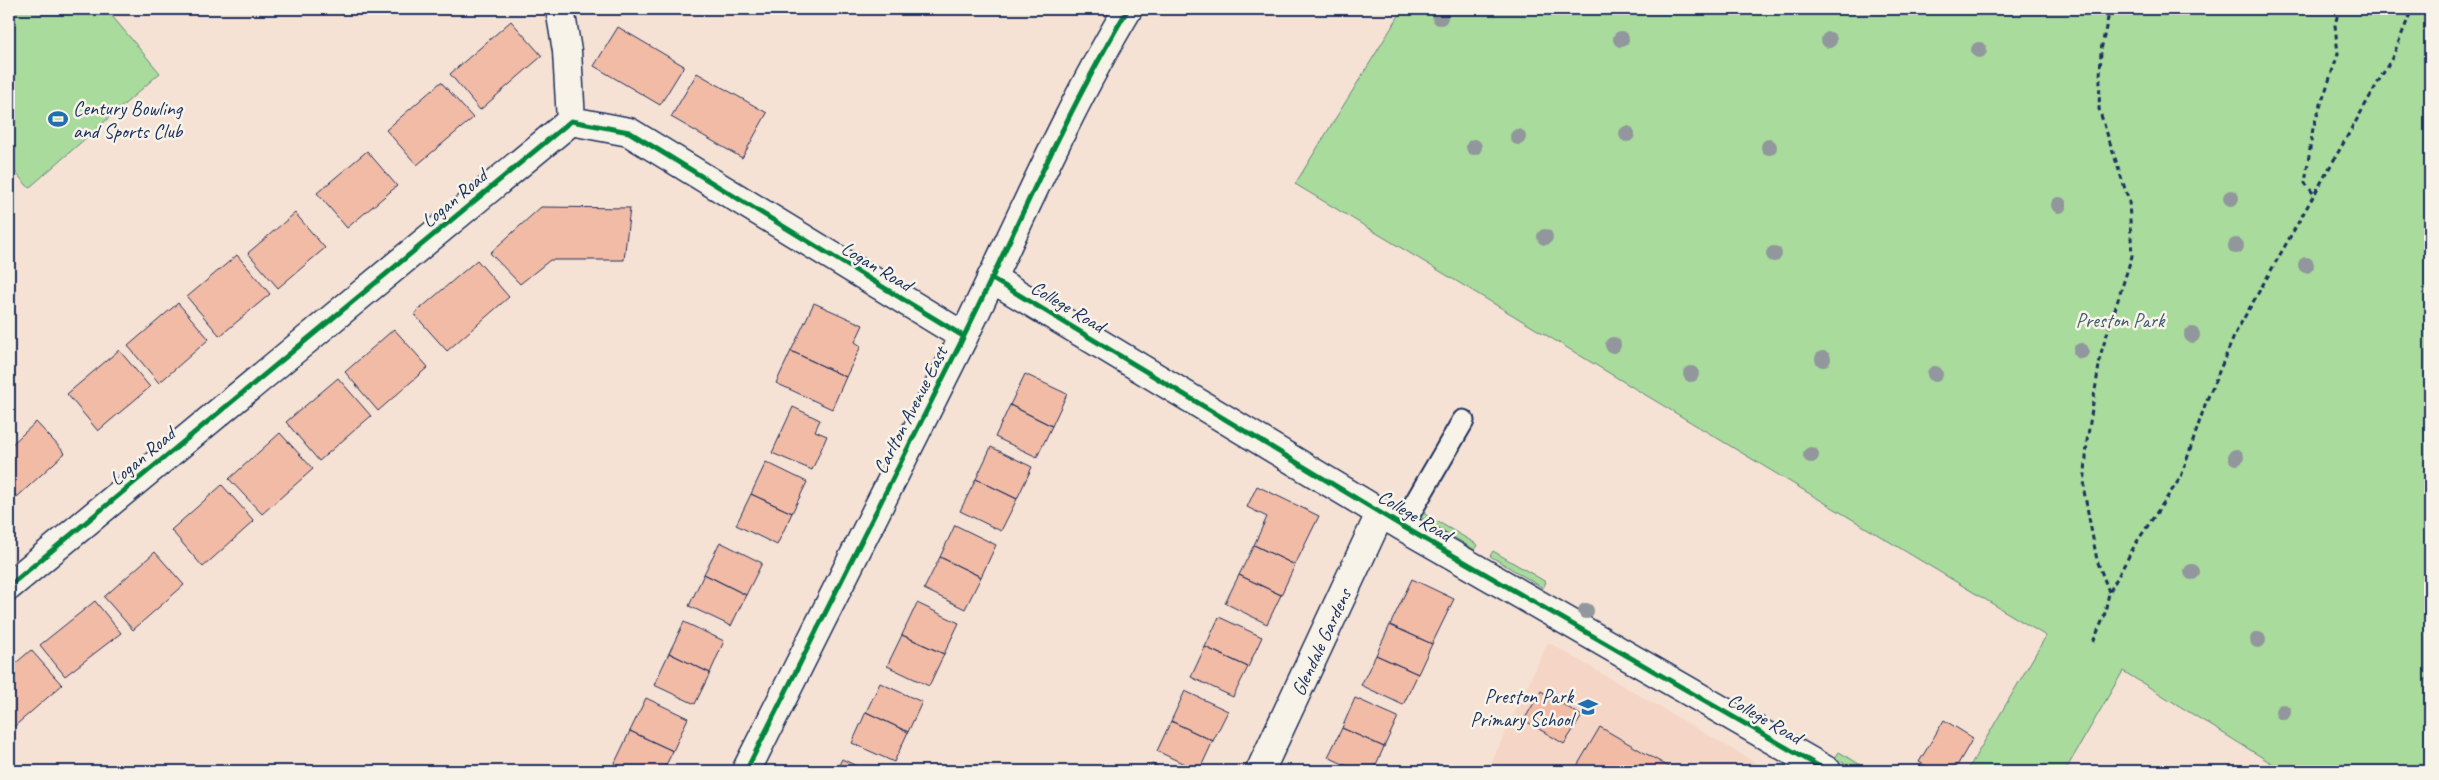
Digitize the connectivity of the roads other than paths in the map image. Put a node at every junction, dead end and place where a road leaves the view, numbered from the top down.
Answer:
1 (560, 9) edge
2 (1128, 9) edge
3 (571, 121) junction
4 (991, 278) junction
5 (963, 336) junction
6 (1463, 421) dead end
7 (1392, 519) junction
8 (9, 586) edge
9 (746, 771) edge
10 (1260, 771) edge
11 (1826, 771) edge

1 - 3 street
2 - 4 street, Carlton Avenue East
3 - 5 street, Logan Road
3 - 8 street, Logan Road
4 - 5 street, Carlton Avenue East
4 - 7 street, College Road
5 - 9 street, Carlton Avenue East
6 - 7 lane
7 - 10 street, Glendale Gardens
7 - 11 street, College Road

